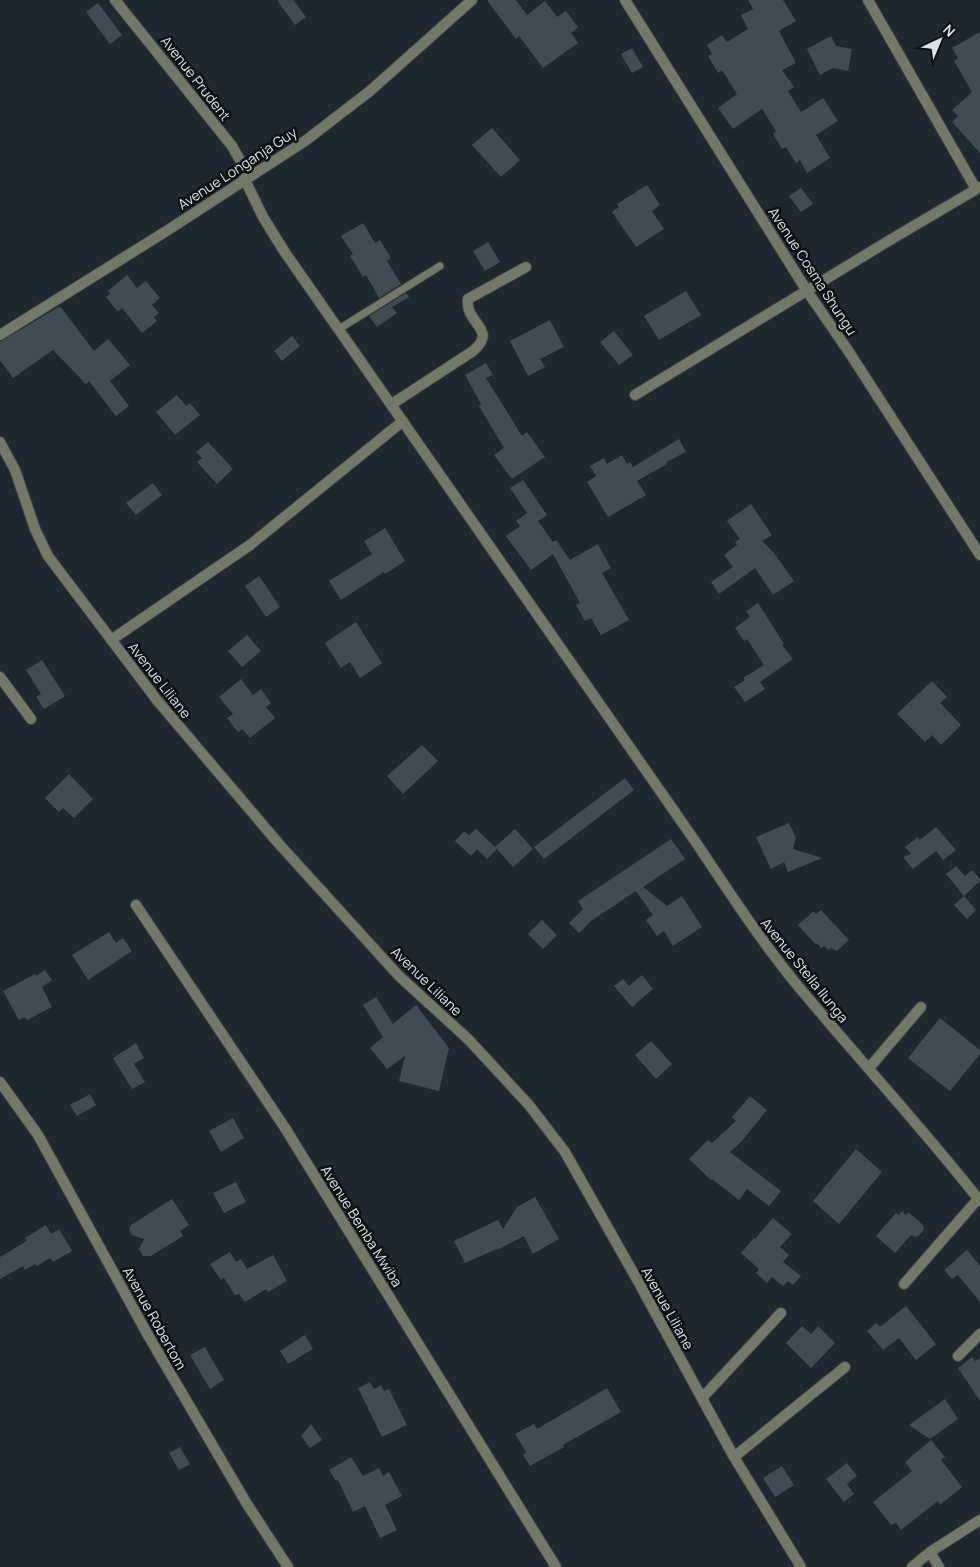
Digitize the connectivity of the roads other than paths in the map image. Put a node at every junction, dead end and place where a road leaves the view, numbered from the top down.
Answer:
1 (115, 0) edge
2 (472, 0) edge
3 (625, 0) edge
4 (868, 0) edge
5 (245, 180) junction
6 (978, 188) edge
7 (440, 266) dead end
8 (526, 267) dead end
9 (807, 290) junction
10 (339, 329) junction
11 (0, 335) edge
12 (635, 395) dead end
13 (392, 404) junction
14 (403, 421) junction
15 (0, 442) edge
16 (980, 555) edge
17 (111, 640) junction
18 (2, 684) edge
19 (31, 720) dead end
20 (136, 905) dead end
21 (921, 1007) dead end
22 (869, 1068) junction
23 (0, 1082) edge
24 (979, 1200) edge
25 (904, 1284) dead end
26 (781, 1313) dead end
27 (980, 1334) edge
28 (958, 1356) dead end
29 (845, 1366) dead end
30 (702, 1398) junction
31 (734, 1457) junction
32 (980, 1520) edge
33 (930, 1552) junction
34 (288, 1567) edge
35 (556, 1567) edge
36 (801, 1567) edge
37 (912, 1567) edge
38 (939, 1567) edge

1 - 5 street, Avenue Prudent
2 - 5 street, Avenue Longanja Guy
3 - 9 street, Avenue Cosma Shungu
4 - 6 street
5 - 10 street, Avenue Prudent
5 - 11 street, Avenue Longanja Guy
6 - 9 street
7 - 10 lane
8 - 13 street
9 - 12 street
9 - 16 street, Avenue Cosma Shungu
10 - 13 street, Avenue Prudent
13 - 14 street, Avenue Prudent
14 - 17 street
14 - 22 street, Avenue Stella Ilunga
15 - 17 street, Avenue Liliane
17 - 30 street, Avenue Liliane
18 - 19 street
20 - 35 street, Avenue Bemba Mwiba
21 - 22 street
22 - 24 street, Avenue Stella Ilunga
23 - 34 street, Avenue Robertom
24 - 25 street
26 - 30 street
27 - 28 street
29 - 31 street
30 - 31 street, Avenue Liliane
31 - 36 street, Avenue Liliane
32 - 33 street
33 - 37 street
33 - 38 street

